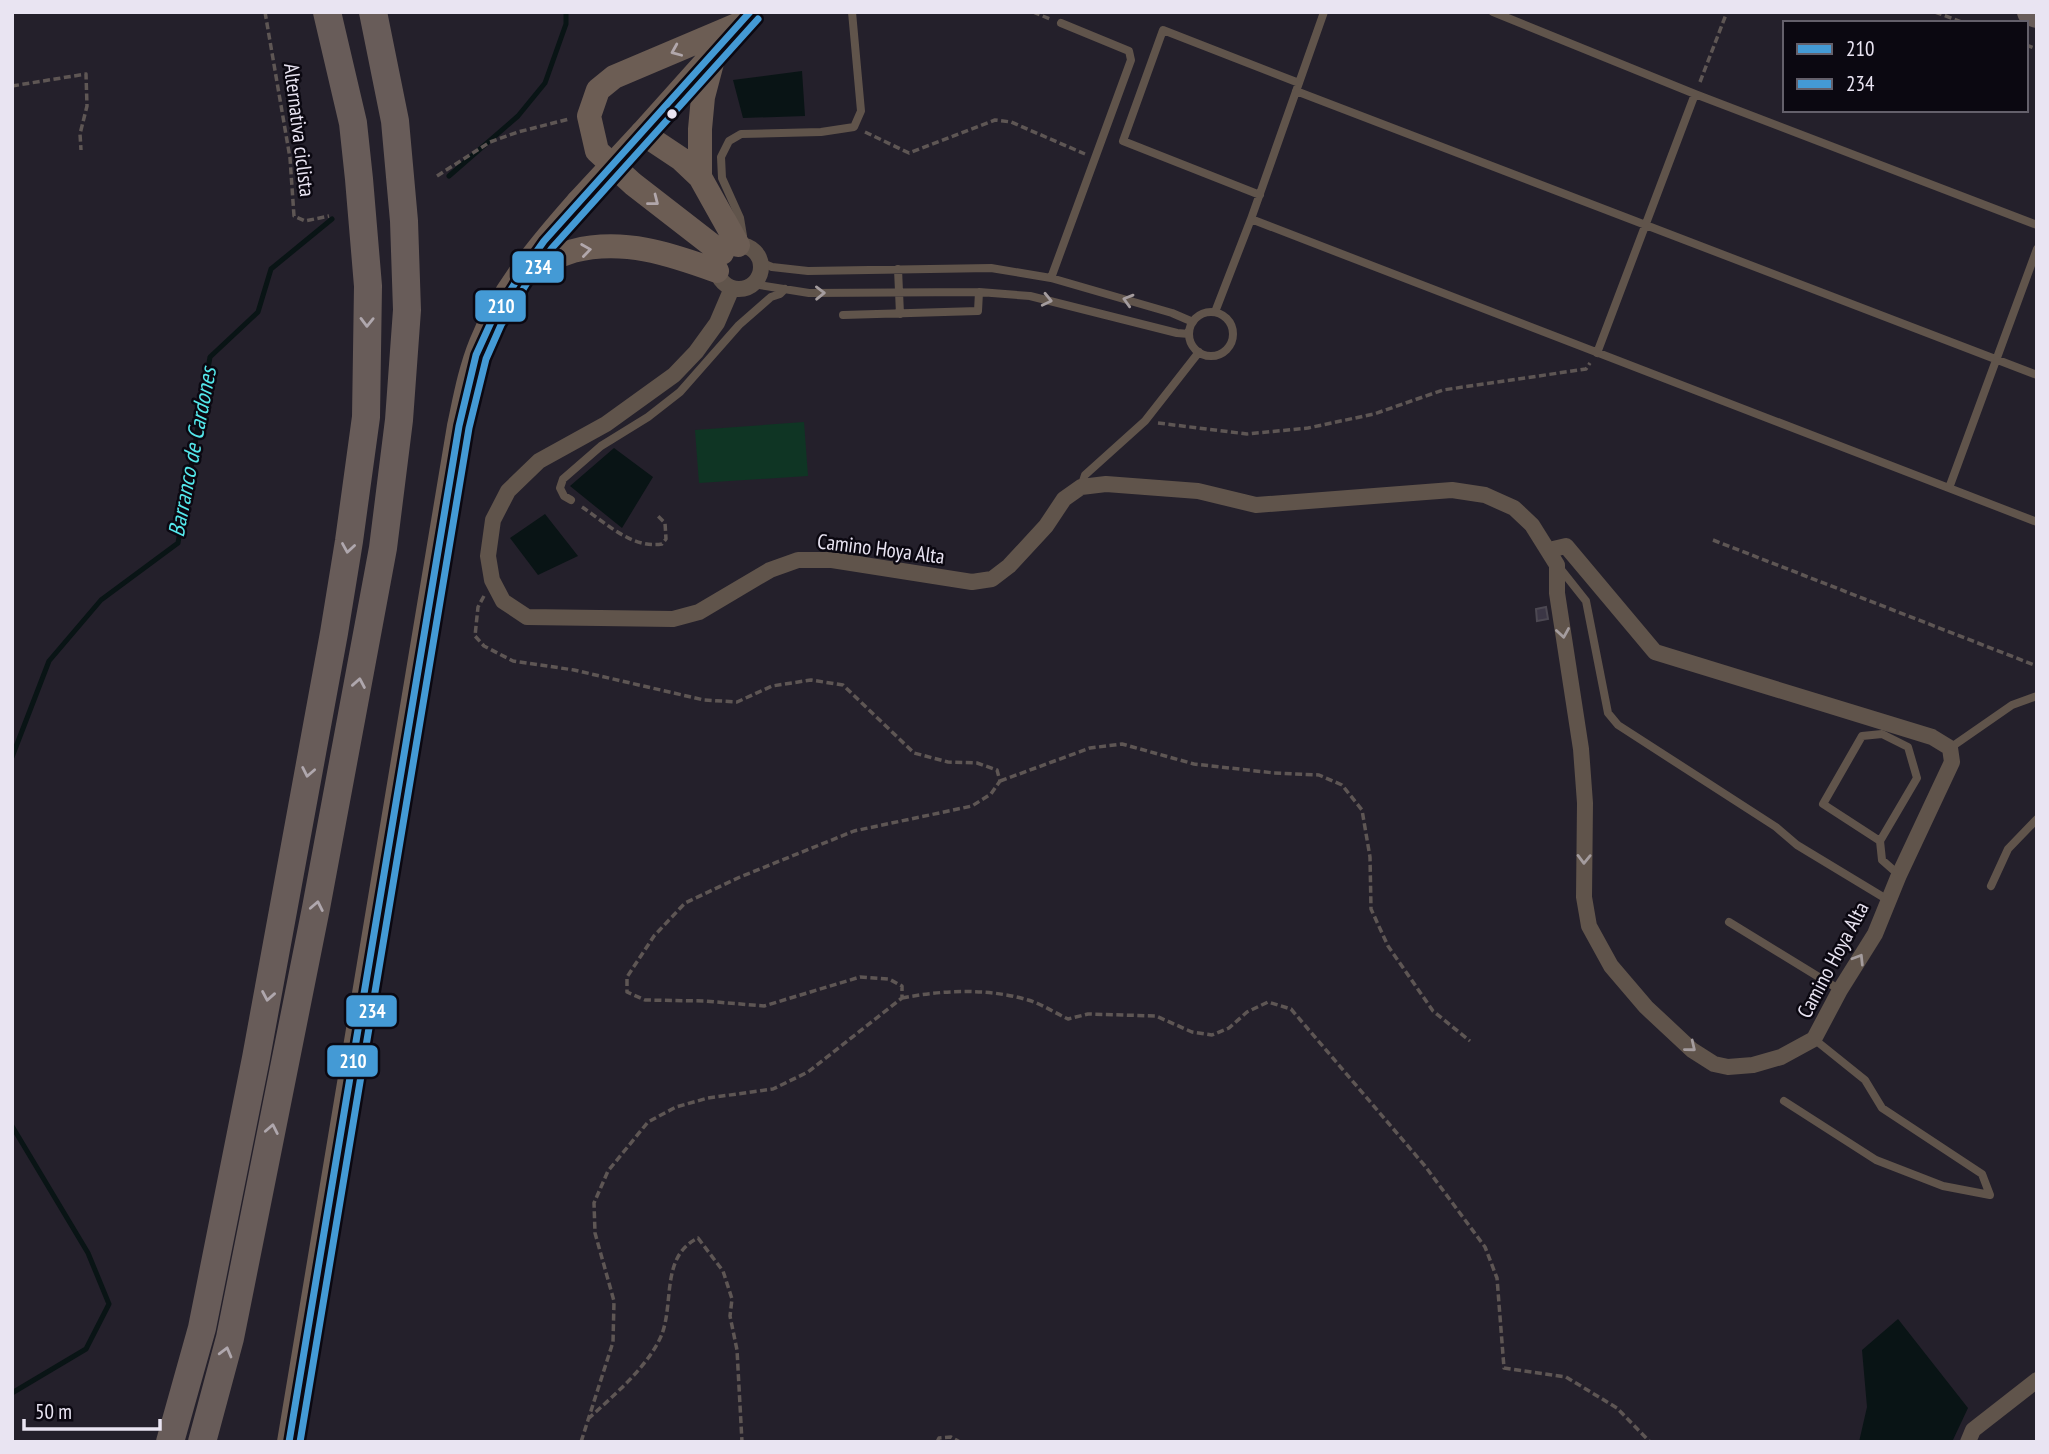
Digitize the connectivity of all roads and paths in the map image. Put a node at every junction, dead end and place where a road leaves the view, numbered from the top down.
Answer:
1 (265, 12) edge
2 (312, 12) edge
3 (327, 12) edge
4 (373, 12) edge
5 (852, 12) edge
6 (1324, 12) edge
7 (1493, 12) edge
8 (1727, 12) edge
9 (1935, 12) edge
10 (2031, 12) edge
11 (2037, 14) edge
12 (745, 18) edge
13 (1959, 21) edge
14 (1061, 23) dead end
15 (715, 54) junction
16 (12, 86) edge
17 (1297, 87) junction
18 (1695, 94) junction
19 (589, 116) junction
20 (854, 127) junction
21 (642, 133) junction
22 (81, 150) dead end
23 (1095, 158) junction
24 (438, 176) dead end
25 (700, 177) junction
26 (1260, 195) junction
27 (328, 216) dead end
28 (1251, 219) junction
29 (1645, 225) junction
30 (2037, 225) edge
31 (2037, 249) edge
32 (731, 260) junction
33 (760, 261) junction
34 (898, 269) junction
35 (521, 271) junction
36 (1051, 278) junction
37 (753, 284) junction
38 (368, 286) junction
39 (785, 289) junction
40 (899, 291) junction
41 (979, 292) junction
42 (1215, 312) junction
43 (900, 314) junction
44 (843, 315) dead end
45 (1193, 321) junction
46 (1189, 334) junction
47 (1199, 352) junction
48 (1597, 353) junction
49 (1995, 359) junction
50 (2037, 374) edge
51 (1145, 421) junction
52 (1081, 487) junction
53 (1949, 488) junction
54 (571, 500) joint
55 (657, 514) dead end
56 (2037, 522) edge
57 (1713, 540) dead end
58 (1549, 550) junction
59 (1557, 565) junction
60 (492, 580) junction
61 (2037, 666) edge
62 (2037, 696) edge
63 (1950, 748) junction
64 (1000, 781) junction
65 (2037, 819) edge
66 (1880, 841) junction
67 (1899, 875) junction
68 (1991, 886) dead end
69 (1888, 900) junction
70 (1729, 922) dead end
71 (1840, 990) junction
72 (902, 998) junction
73 (1814, 1039) junction
74 (1470, 1041) dead end
75 (1784, 1101) dead end
76 (2037, 1380) edge
77 (587, 1421) junction
78 (170, 1442) edge
79 (202, 1442) edge
80 (289, 1442) edge
81 (581, 1442) edge
82 (742, 1442) edge
83 (937, 1442) edge
84 (960, 1442) edge
85 (1650, 1442) edge
86 (1968, 1442) edge

1 - 27 path, Alternativa ciclista
2 - 38 highway
3 - 38 highway
79 -> 4 highway
5 - 20 lane
6 - 17 lane
7 - 18 lane
8 - 18 path
9 - 13 path
10 - 11 highway
12 - 15 main road
12 -> 19 main road
14 - 23 lane
15 - 21 main road
15 - 25 main road
16 - 22 path
17 - 26 lane
17 - 26 lane
17 - 29 lane
18 - 29 lane
18 - 30 lane
19 - 24 path
19 -> 32 main road
20 - 23 path
20 - 32 lane
21 - 25 main road
21 - 35 main road, bridge
23 - 36 lane
25 - 32 main road
26 - 28 lane
28 - 42 lane
28 - 48 lane
29 - 48 lane
29 - 49 lane
31 - 49 lane
32 - 33 street
35 -> 32 main road
32 - 37 street
32 - 60 street
33 - 34 lane
33 - 37 street
34 - 36 lane
34 - 40 lane
35 - 80 main road
45 -> 36 lane
37 - 39 lane
38 -> 78 highway
39 -> 40 lane
39 - 54 lane
40 - 41 lane
40 - 43 lane
41 - 43 lane
41 -> 46 lane
42 - 45 lane
42 - 47 lane
43 - 44 lane
45 - 46 lane
46 - 47 lane
47 - 51 lane
48 - 51 path
48 - 53 lane
49 - 50 lane
49 - 53 lane
51 - 52 lane
52 - 58 street, Camino Hoya Alta
52 - 60 street, Camino Hoya Alta
53 - 56 lane
54 - 55 path
57 - 61 path
58 - 59 street, Camino Hoya Alta
58 - 63 street
59 - 69 lane
59 -> 73 street, Camino Hoya Alta
60 - 64 path
62 - 63 lane
63 - 67 street, Camino Hoya Alta
64 - 72 path
64 - 74 path
65 - 68 lane
66 - 66 lane
66 - 67 lane
67 - 69 street, Camino Hoya Alta
71 -> 69 street, Camino Hoya Alta
70 - 71 lane
71 - 73 street, Camino Hoya Alta
72 - 77 path
72 - 85 path
73 - 75 lane
76 - 86 street
77 - 81 path
77 - 82 path
83 - 84 path

